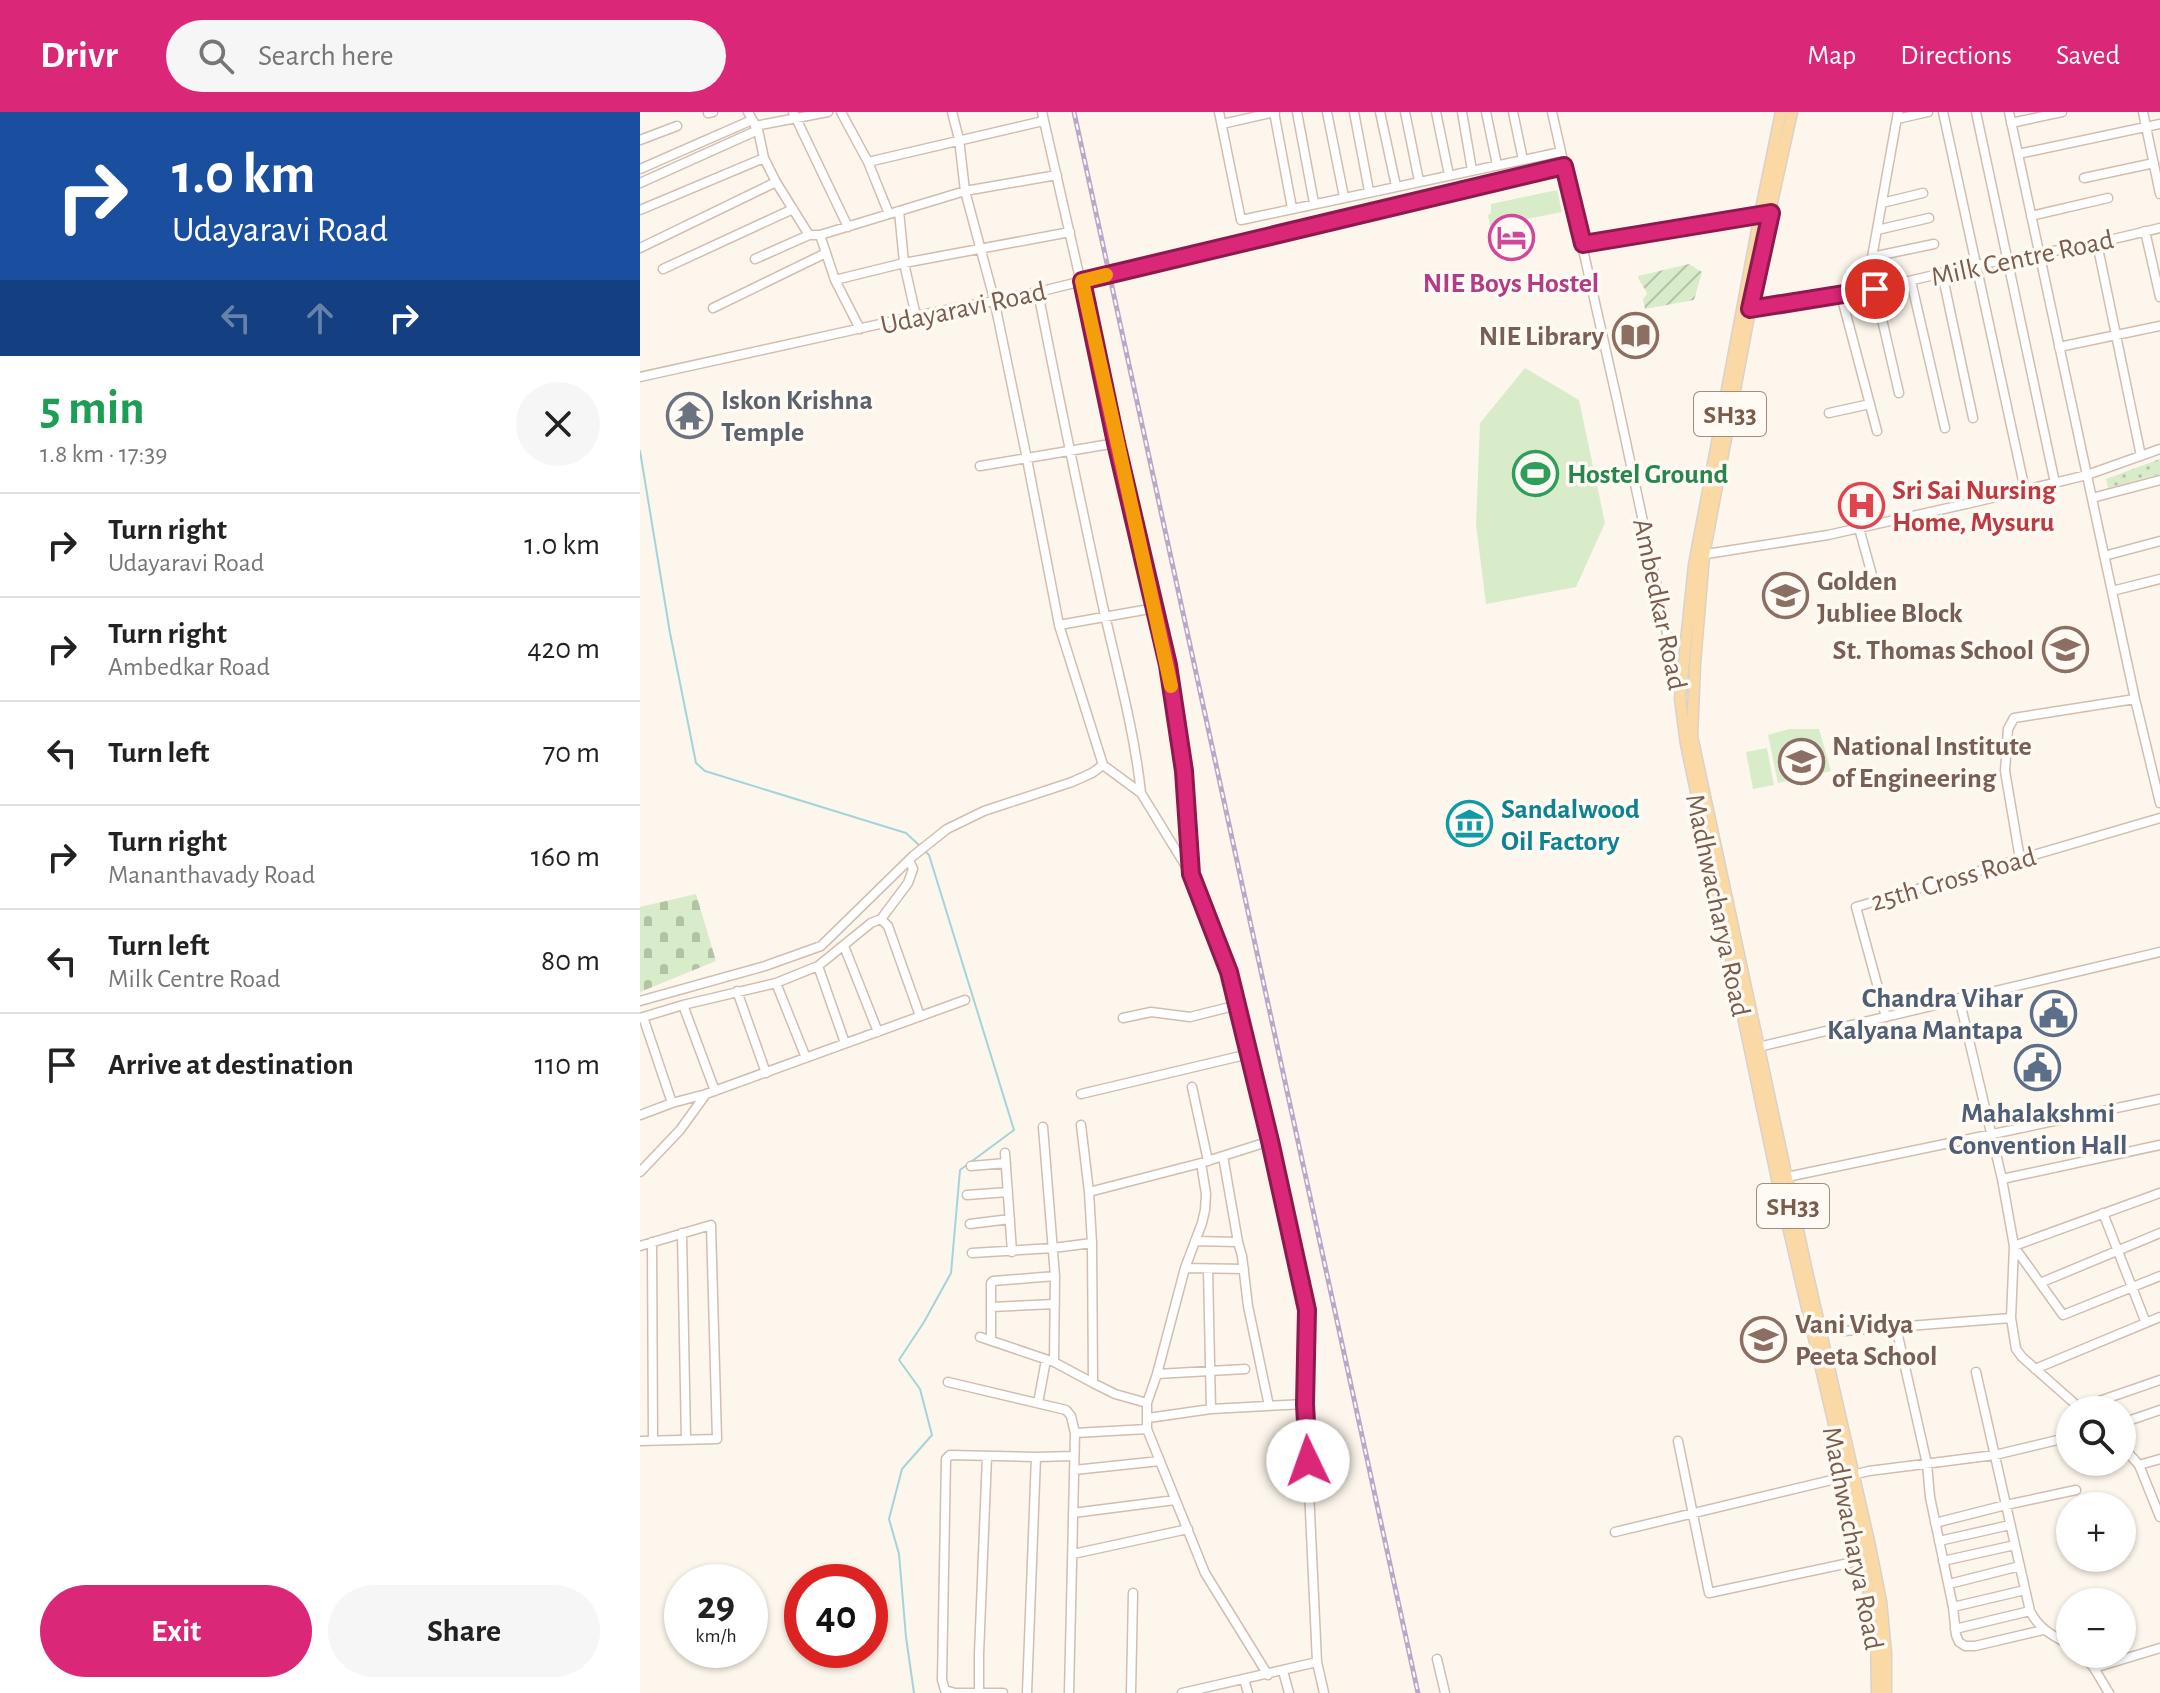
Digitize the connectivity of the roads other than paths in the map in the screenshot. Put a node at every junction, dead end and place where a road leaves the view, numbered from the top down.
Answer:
1 (828, 112) edge
2 (841, 112) edge
3 (952, 112) edge
4 (1219, 112) edge
5 (1274, 112) edge
6 (1297, 112) edge
7 (1327, 112) edge
8 (1354, 112) edge
9 (1380, 112) edge
10 (1405, 112) edge
11 (1436, 112) edge
12 (1462, 112) edge
13 (1486, 112) edge
14 (1513, 112) edge
15 (1552, 112) edge
16 (1781, 112) edge
17 (1792, 112) edge
18 (1928, 112) edge
19 (1943, 112) edge
20 (1976, 112) edge
21 (2009, 112) edge
22 (2062, 112) edge
23 (2143, 112) edge
24 (794, 115) edge
25 (1898, 115) edge
26 (1042, 116) edge
27 (753, 122) edge
28 (2011, 123) junction
29 (1222, 124) junction
30 (2160, 124) edge
31 (677, 126) dead end
32 (2146, 127) junction
33 (959, 139) junction
34 (640, 140) edge
35 (1561, 152) junction
36 (2018, 154) junction
37 (764, 158) junction
38 (1523, 160) junction
39 (868, 162) junction
40 (2154, 163) junction
41 (1497, 165) junction
42 (1564, 166) junction
43 (640, 169) edge
44 (1472, 170) junction
45 (1057, 175) junction
46 (1449, 175) junction
47 (2084, 178) dead end
48 (1419, 181) junction
49 (776, 182) junction
50 (640, 183) edge
51 (1396, 186) junction
52 (965, 191) junction
53 (1369, 191) junction
54 (1923, 193) dead end
55 (2160, 194) edge
56 (1344, 197) junction
57 (2108, 198) dead end
58 (1314, 203) junction
59 (1882, 203) junction
60 (1292, 208) junction
61 (793, 209) junction
62 (640, 210) edge
63 (899, 211) junction
64 (889, 214) junction
65 (1765, 214) junction
66 (2031, 216) junction
67 (1929, 218) dead end
68 (848, 227) junction
69 (2160, 228) edge
70 (1877, 230) junction
71 (2145, 231) junction
72 (1070, 232) junction
73 (809, 235) junction
74 (820, 235) junction
75 (2097, 243) junction
76 (1583, 244) junction
77 (1934, 244) dead end
78 (640, 248) edge
79 (982, 250) junction
80 (826, 253) junction
81 (2039, 254) junction
82 (1872, 257) junction
83 (755, 259) dead end
84 (2008, 259) junction
85 (904, 263) junction
86 (1977, 265) junction
87 (663, 269) dead end
88 (1942, 273) junction
89 (835, 280) junction
90 (1082, 281) junction
91 (1911, 281) junction
92 (1870, 290) junction
93 (1038, 292) junction
94 (1841, 295) junction
95 (2160, 297) edge
96 (994, 299) junction
97 (713, 308) dead end
98 (1746, 309) junction
99 (916, 316) junction
100 (2160, 326) edge
101 (860, 329) junction
102 (2116, 336) junction
103 (2059, 347) junction
104 (640, 377) edge
105 (1899, 393) dead end
106 (1870, 404) junction
107 (1829, 413) dead end
108 (1973, 418) dead end
109 (1945, 428) dead end
110 (1877, 431) dead end
111 (1116, 443) junction
112 (2160, 449) edge
113 (1069, 451) junction
114 (2141, 456) junction
115 (1027, 459) junction
116 (980, 466) dead end
117 (2087, 475) junction
118 (2160, 480) edge
119 (2055, 483) junction
120 (2025, 490) junction
121 (2092, 498) junction
122 (1859, 528) junction
123 (2160, 541) edge
124 (1700, 555) junction
125 (2104, 556) junction
126 (1872, 575) dead end
127 (2160, 579) edge
128 (2112, 591) junction
129 (1155, 608) junction
130 (1106, 618) junction
131 (1059, 625) junction
132 (1680, 699) junction
133 (2135, 699) junction
134 (1692, 720) junction
135 (1103, 765) junction
136 (1141, 793) junction
137 (2160, 803) edge
138 (2160, 818) edge
139 (911, 858) junction
140 (2020, 859) junction
141 (1191, 874) junction
142 (881, 919) junction
143 (844, 946) junction
144 (2160, 952) edge
145 (818, 966) junction
146 (776, 983) junction
147 (737, 991) junction
148 (1959, 998) junction
149 (965, 1000) dead end
150 (640, 1001) edge
151 (683, 1005) junction
152 (1238, 1005) junction
153 (920, 1016) junction
154 (1886, 1017) junction
155 (641, 1018) edge
156 (1123, 1018) dead end
157 (878, 1032) junction
158 (845, 1043) junction
159 (1754, 1048) junction
160 (1249, 1054) junction
161 (806, 1058) junction
162 (766, 1073) junction
163 (1192, 1087) dead end
164 (710, 1093) junction
165 (1081, 1094) dead end
166 (2160, 1099) edge
167 (672, 1103) junction
168 (640, 1115) edge
169 (1081, 1125) dead end
170 (1043, 1127) dead end
171 (1991, 1136) junction
172 (1270, 1141) junction
173 (2160, 1145) edge
174 (1005, 1153) dead end
175 (1223, 1156) junction
176 (1204, 1162) junction
177 (1006, 1163) junction
178 (971, 1166) dead end
179 (640, 1172) edge
180 (1782, 1178) junction
181 (2002, 1179) junction
182 (1008, 1192) junction
183 (1089, 1192) junction
184 (2160, 1193) edge
185 (967, 1195) dead end
186 (2103, 1213) junction
187 (1010, 1219) junction
188 (970, 1224) dead end
189 (682, 1233) junction
190 (2160, 1233) edge
191 (1195, 1241) junction
192 (652, 1242) junction
193 (1238, 1242) junction
194 (1092, 1243) junction
195 (640, 1246) edge
196 (2014, 1246) junction
197 (1053, 1248) junction
198 (2117, 1250) junction
199 (1012, 1252) junction
200 (972, 1253) dead end
201 (1185, 1268) junction
202 (1208, 1269) junction
203 (1244, 1269) junction
204 (1055, 1276) junction
205 (2160, 1276) edge
206 (2040, 1283) junction
207 (2132, 1287) junction
208 (1055, 1304) junction
209 (992, 1307) junction
210 (2160, 1317) edge
211 (2011, 1318) junction
212 (2146, 1323) junction
213 (1896, 1327) junction
214 (1844, 1331) dead end
215 (980, 1337) dead end
216 (991, 1340) junction
217 (1050, 1361) junction
218 (1245, 1369) dead end
219 (2035, 1369) junction
220 (1210, 1371) junction
221 (1976, 1372) dead end
222 (1157, 1374) junction
223 (2160, 1380) edge
224 (948, 1382) dead end
225 (1093, 1383) junction
226 (2066, 1396) edge
227 (2116, 1396) edge
228 (1038, 1403) junction
229 (1147, 1403) junction
230 (1305, 1404) junction
231 (1269, 1406) junction
232 (1211, 1409) junction
233 (2160, 1410) edge
234 (1148, 1418) junction
235 (2136, 1418) edge
236 (1147, 1429) junction
237 (1075, 1433) junction
238 (653, 1440) junction
239 (686, 1440) junction
240 (2056, 1440) edge
241 (640, 1441) edge
242 (1678, 1441) dead end
243 (1995, 1455) junction
244 (987, 1456) junction
245 (1074, 1456) junction
246 (1036, 1457) junction
247 (2160, 1459) edge
248 (1160, 1461) junction
249 (2136, 1462) edge
250 (1927, 1464) junction
251 (2139, 1465) junction
252 (1074, 1470) junction
253 (1851, 1475) junction
254 (2076, 1490) dead end
255 (1175, 1500) junction
256 (2006, 1505) junction
257 (1073, 1513) junction
258 (1693, 1513) junction
259 (2160, 1515) edge
260 (1935, 1523) junction
261 (2010, 1525) junction
262 (1188, 1529) junction
263 (1615, 1532) dead end
264 (1939, 1541) junction
265 (2015, 1545) junction
266 (1073, 1554) junction
267 (1863, 1560) junction
268 (1943, 1561) junction
269 (2020, 1566) junction
270 (1949, 1584) junction
271 (2025, 1590) junction
272 (1133, 1593) dead end
273 (1953, 1607) junction
274 (2030, 1611) junction
275 (1955, 1629) junction
276 (2043, 1630) junction
277 (2056, 1637) edge
278 (2160, 1648) edge
279 (2136, 1655) edge
280 (1437, 1659) dead end
281 (1317, 1662) junction
282 (2094, 1668) edge
283 (1283, 1671) junction
284 (1268, 1675) junction
285 (1244, 1679) junction
286 (1203, 1690) edge
287 (979, 1693) edge
288 (1003, 1693) edge
289 (1027, 1693) edge
290 (1069, 1693) edge
291 (1131, 1693) edge
292 (1182, 1693) edge
293 (1248, 1693) edge
294 (1289, 1693) edge
295 (1324, 1693) edge
296 (1445, 1693) edge
297 (1877, 1693) edge
298 (1886, 1693) edge
299 (2109, 1693) edge

1 - 24 street
2 - 39 street
3 - 33 street
4 - 29 street
5 - 29 street
5 - 60 street
6 - 58 street
7 - 56 street
8 - 53 street
9 - 51 street
10 - 48 street
11 - 46 street
12 - 44 street
13 - 41 street
14 - 38 street
15 - 35 street, Ambedkar Road
16 - 65 main road
17 - 65 main road, SH33
18 - 25 street
19 - 86 street
20 - 84 street
21 - 28 street
22 - 28 street
23 - 32 street
24 - 27 street
24 - 68 street
25 - 59 street
26 - 33 street
26 - 45 street
27 - 37 street
27 - 43 street
27 - 50 street
28 - 36 street
29 - 60 street
30 - 32 street
31 - 34 street
32 - 36 street
32 - 40 street
33 - 39 street
33 - 52 street
35 - 38 street
35 - 42 street, Ambedkar Road
36 - 66 street
37 - 49 street
37 - 62 street
38 - 41 street
39 - 64 street
40 - 47 street
40 - 55 street
41 - 44 street
42 - 76 street, Ambedkar Road
42 - 90 street, Udayaravi Road
44 - 46 street
45 - 52 street
45 - 72 street
46 - 48 street
48 - 51 street
49 - 61 street
49 - 78 street
51 - 53 street
52 - 63 street
52 - 79 street
53 - 56 street
54 - 59 street
56 - 58 street
57 - 66 street
58 - 60 street
59 - 70 street
61 - 73 street
61 - 87 street
63 - 64 street
63 - 85 street
64 - 68 street
65 - 76 street
65 - 98 main road, SH33
66 - 81 street
67 - 70 street
68 - 74 street
69 - 71 street, Milk Centre Road
70 - 82 street
71 - 75 street, Milk Centre Road
71 - 95 street
72 - 79 street
72 - 90 street
73 - 74 street
73 - 83 street
74 - 80 street
75 - 81 street, Milk Centre Road
75 - 102 street
76 - 132 street, Ambedkar Road
77 - 82 street
79 - 85 street
79 - 96 street
80 - 89 street
80 - 97 street
81 - 84 street, Milk Centre Road
81 - 103 street
82 - 92 street
84 - 86 street, Milk Centre Road
84 - 119 street
85 - 89 street
85 - 99 street
86 - 88 street, Milk Centre Road
86 - 120 street
88 - 91 street, Milk Centre Road
88 - 108 street
89 - 101 street
90 - 93 street, Udayaravi Road
90 - 111 street
91 - 92 street, Milk Centre Road
91 - 109 street
92 - 94 street, Milk Centre Road
92 - 105 street
93 - 96 street, Udayaravi Road
93 - 113 street
94 - 98 street, Milk Centre Road
94 - 106 street
96 - 99 street, Udayaravi Road
96 - 115 street
98 - 124 main road, SH33
99 - 101 street, Udayaravi Road
100 - 102 street
101 - 104 street, Udayaravi Road
102 - 103 street
102 - 114 street
103 - 117 street
106 - 107 street
106 - 110 street
111 - 113 street
111 - 129 street
112 - 114 street
113 - 115 street
113 - 130 street
114 - 117 street
115 - 116 street
115 - 131 street
117 - 119 street
117 - 121 street
118 - 121 street
119 - 120 street
120 - 122 street
121 - 125 street
122 - 124 street
122 - 126 street
123 - 125 street
124 - 132 main road, Madhwacharya Road
124 - 134 main road, SH33
125 - 128 street
127 - 128 street
128 - 133 street
129 - 130 street
129 - 141 street
130 - 131 street
130 - 136 street
131 - 135 street
132 - 134 street, Ambedkar Road
132 - 159 main road, Madhwacharya Road
133 - 137 street
133 - 140 street
134 - 159 main road, Madhwacharya Road / SH33
135 - 136 street
135 - 139 street
136 - 141 street
138 - 140 street, 25th Cross Road
139 - 142 street
139 - 150 street
140 - 154 street, 25th Cross Road
141 - 152 street
142 - 143 street
142 - 153 street
143 - 145 street
143 - 157 street
144 - 148 street
145 - 146 street
145 - 158 street
146 - 147 street
146 - 161 street
147 - 151 street
147 - 162 street
148 - 154 street
148 - 171 street
149 - 153 street
151 - 155 street
151 - 164 street
152 - 156 street
152 - 160 street
153 - 157 street
154 - 159 street
155 - 167 street
157 - 158 street
158 - 161 street
159 - 180 main road, Madhwacharya Road / SH33
160 - 165 street
160 - 172 street
161 - 162 street
162 - 164 street
163 - 176 street
164 - 167 street
164 - 179 street
166 - 171 street
167 - 168 street
169 - 183 street
170 - 197 street
171 - 180 street
171 - 181 street
172 - 175 street
172 - 230 street
173 - 181 street
174 - 177 street
175 - 176 street
175 - 193 street
176 - 183 street
176 - 191 street
177 - 178 street
177 - 182 street
180 - 253 main road, Madhwacharya Road / SH33
181 - 196 street
182 - 185 street
182 - 187 street
183 - 194 street
184 - 186 street
186 - 196 street
186 - 198 street
187 - 188 street
187 - 199 street
189 - 192 street
189 - 239 street
189 - 239 street
190 - 198 street
191 - 193 street
191 - 201 street
192 - 195 street
192 - 238 street
193 - 203 street
194 - 197 street
194 - 225 street
196 - 206 street
196 - 211 street
197 - 199 street
197 - 204 street
198 - 206 street
198 - 207 street
199 - 200 street
201 - 202 street
201 - 222 street
202 - 203 street
202 - 220 street
203 - 231 street
204 - 208 street
204 - 209 street
205 - 207 street
206 - 207 street
207 - 212 street
208 - 209 street
208 - 217 street
209 - 216 street
210 - 212 street
211 - 213 street
211 - 219 street
212 - 219 street
213 - 214 street
213 - 250 street
215 - 216 street
216 - 217 street
217 - 225 street
217 - 228 street
218 - 220 street
219 - 226 street
220 - 222 street
220 - 232 street
221 - 243 street
222 - 229 street
223 - 227 street
224 - 228 street
225 - 229 street
228 - 237 street
229 - 234 street
230 - 231 street
230 - 281 street
231 - 232 street
232 - 234 street
233 - 235 street
234 - 236 street
236 - 237 street
236 - 248 street
237 - 245 street
238 - 239 street
238 - 241 street
240 - 243 street
242 - 258 street
243 - 250 street
243 - 256 street
244 - 246 street
244 - 287 street
244 - 287 street
245 - 246 street
245 - 252 street
246 - 289 street
247 - 251 street
248 - 252 street
248 - 255 street
249 - 251 street
250 - 253 street
250 - 260 street
251 - 259 street
252 - 257 street
253 - 258 street
253 - 267 main road, Madhwacharya Road
253 - 298 main road, Madhwacharya Road / SH33
254 - 256 street
255 - 257 street
255 - 262 street
256 - 260 street
256 - 261 street
257 - 266 street
258 - 263 street
258 - 267 street
260 - 264 street
261 - 264 street
261 - 265 street
262 - 266 street
262 - 284 street
264 - 268 street
265 - 268 street
265 - 269 street
266 - 290 street
267 - 297 main road, Madhwacharya Road
268 - 270 street
269 - 270 street
269 - 271 street
270 - 273 street
271 - 273 street
271 - 274 street
272 - 291 street
273 - 275 street
274 - 275 street
274 - 276 street
275 - 276 street
276 - 277 street
278 - 279 street
280 - 296 street
281 - 283 street
281 - 295 street
282 - 299 street
283 - 284 street
283 - 294 street
284 - 285 street
285 - 286 street
285 - 293 street
286 - 292 street
287 - 288 street

